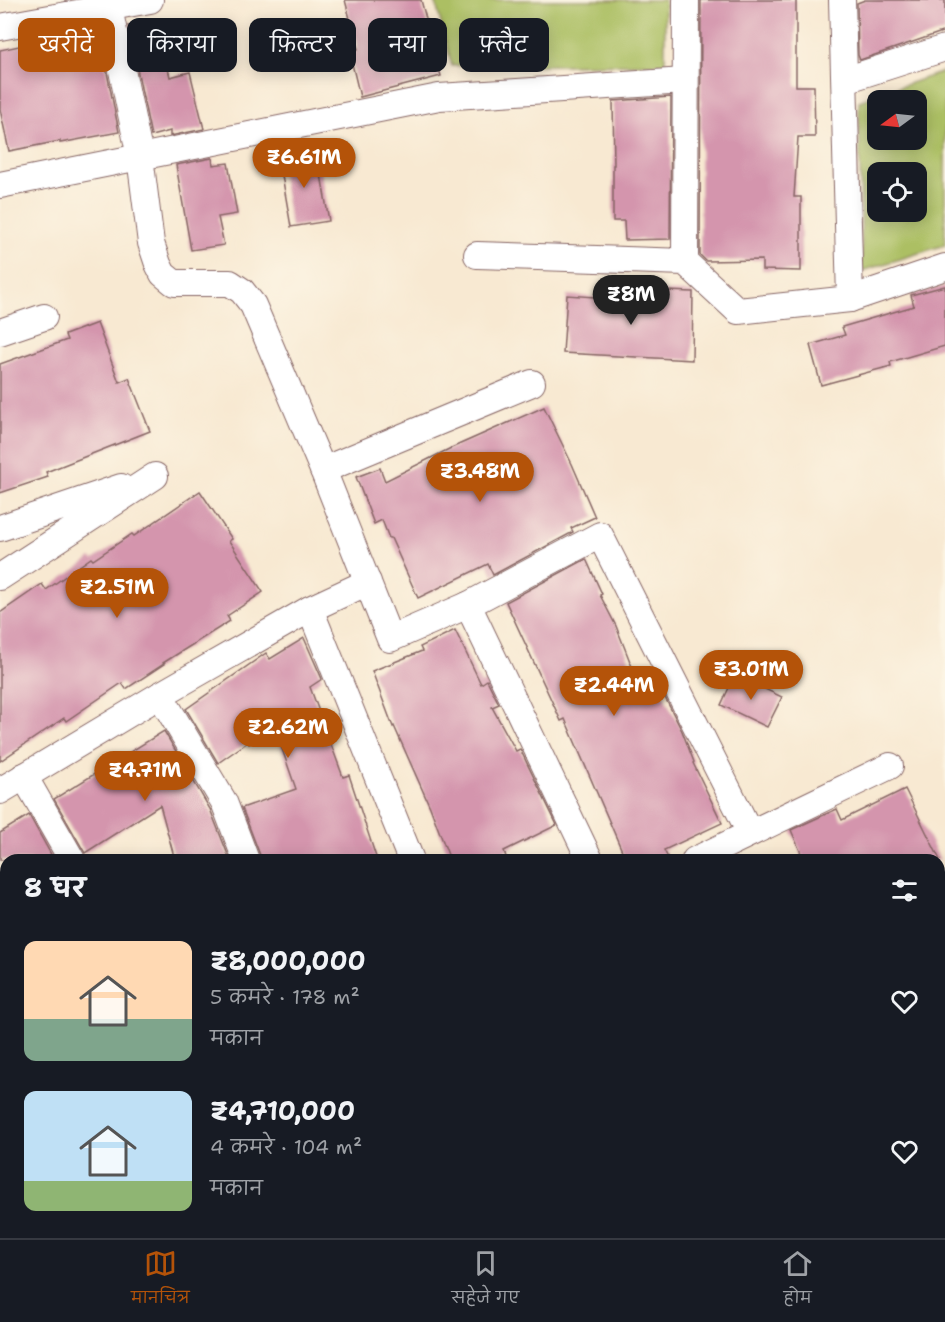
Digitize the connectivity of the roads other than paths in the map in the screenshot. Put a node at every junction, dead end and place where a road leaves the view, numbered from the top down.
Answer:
1 (150, 0) edge
2 (686, 0) edge
3 (842, 0) edge
4 (109, 8) junction
5 (0, 27) edge
6 (945, 48) edge
7 (845, 80) junction
8 (686, 81) junction
9 (140, 157) junction
10 (0, 185) edge
11 (477, 255) dead end
12 (685, 262) junction
13 (945, 267) edge
14 (850, 299) junction
15 (44, 317) dead end
16 (0, 332) edge
17 (532, 383) dead end
18 (323, 470) junction
19 (0, 528) edge
20 (0, 577) edge
21 (368, 582) junction
22 (468, 604) junction
23 (310, 609) junction
24 (160, 694) junction
25 (890, 766) dead end
26 (24, 776) junction
27 (0, 791) edge
28 (750, 833) junction
29 (69, 854) edge
30 (244, 854) edge
31 (409, 854) edge
32 (587, 854) edge
33 (707, 854) edge

1 - 4 street
2 - 8 street
3 - 7 street
4 - 5 street
4 - 9 street
6 - 7 street
7 - 14 street
8 - 9 street
8 - 12 street
9 - 10 street
9 - 18 street
11 - 12 street
12 - 14 street
13 - 14 street
15 - 16 street
17 - 18 street
18 - 21 street
19 - 20 street
21 - 22 street
21 - 23 street
22 - 28 street
22 - 32 street
23 - 24 street
23 - 31 street
24 - 26 street
24 - 30 street
25 - 28 street
26 - 27 street
26 - 29 street
28 - 33 street

